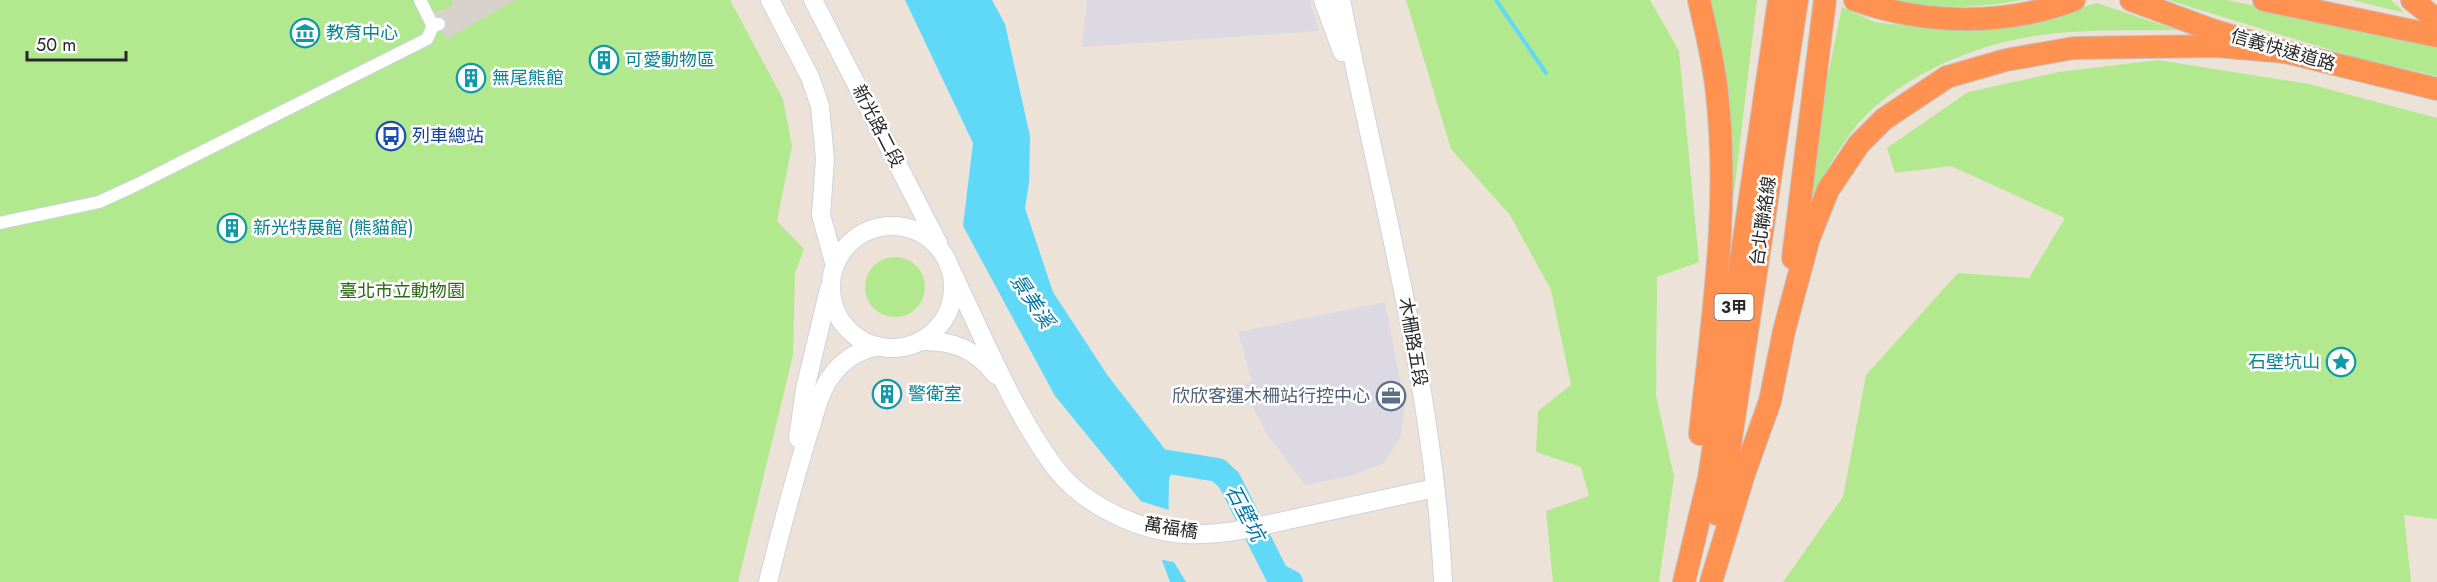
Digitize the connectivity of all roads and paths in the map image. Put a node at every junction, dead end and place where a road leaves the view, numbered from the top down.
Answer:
1 (420, 0) edge
2 (770, 0) edge
3 (813, 0) edge
4 (1323, 0) edge
5 (1341, 0) edge
6 (1699, 0) edge
7 (1779, 0) edge
8 (1797, 0) edge
9 (1825, 0) edge
10 (1855, 0) edge
11 (2074, 0) edge
12 (2264, 0) edge
13 (2412, 0) edge
14 (2134, 1) edge
15 (2437, 20) edge
16 (1782, 35) junction
17 (2437, 36) edge
18 (2285, 52) junction
19 (2437, 89) edge
20 (1361, 105) junction
21 (0, 223) edge
22 (946, 259) junction
23 (834, 272) junction
24 (1784, 331) junction
25 (920, 341) junction
26 (877, 346) junction
27 (1011, 392) junction
28 (1048, 457) joint
29 (792, 488) junction
30 (1435, 488) junction
31 (1689, 581) edge
32 (768, 582) edge
33 (1443, 582) edge
34 (1711, 582) edge

1 - 21 street
2 - 23 street
3 - 22 street, 新光路二段
4 - 20 street, 木柵路五段
5 - 20 street, 木柵路五段
6 - 31 highway
7 - 16 highway, 台北聯絡線 / 3甲
8 - 16 highway, 台北聯絡線 / 3甲
9 - 24 highway
10 - 11 highway
12 - 17 highway
13 - 15 highway
14 - 18 highway, 信義快速道路
16 - 31 highway, 台北聯絡線 / 3甲
18 - 19 highway, 信義快速道路
18 - 24 highway
20 - 30 street, 木柵路五段
22 - 23 street
22 - 25 street
22 - 27 street, 新光路二段
23 - 26 street
23 - 29 street
24 - 34 highway
25 - 26 street
25 - 27 street, 新光路二段
26 - 29 street
27 - 28 street, 新光路二段
28 - 30 street, 萬福橋
29 - 32 street
30 - 33 street, 木柵路五段

